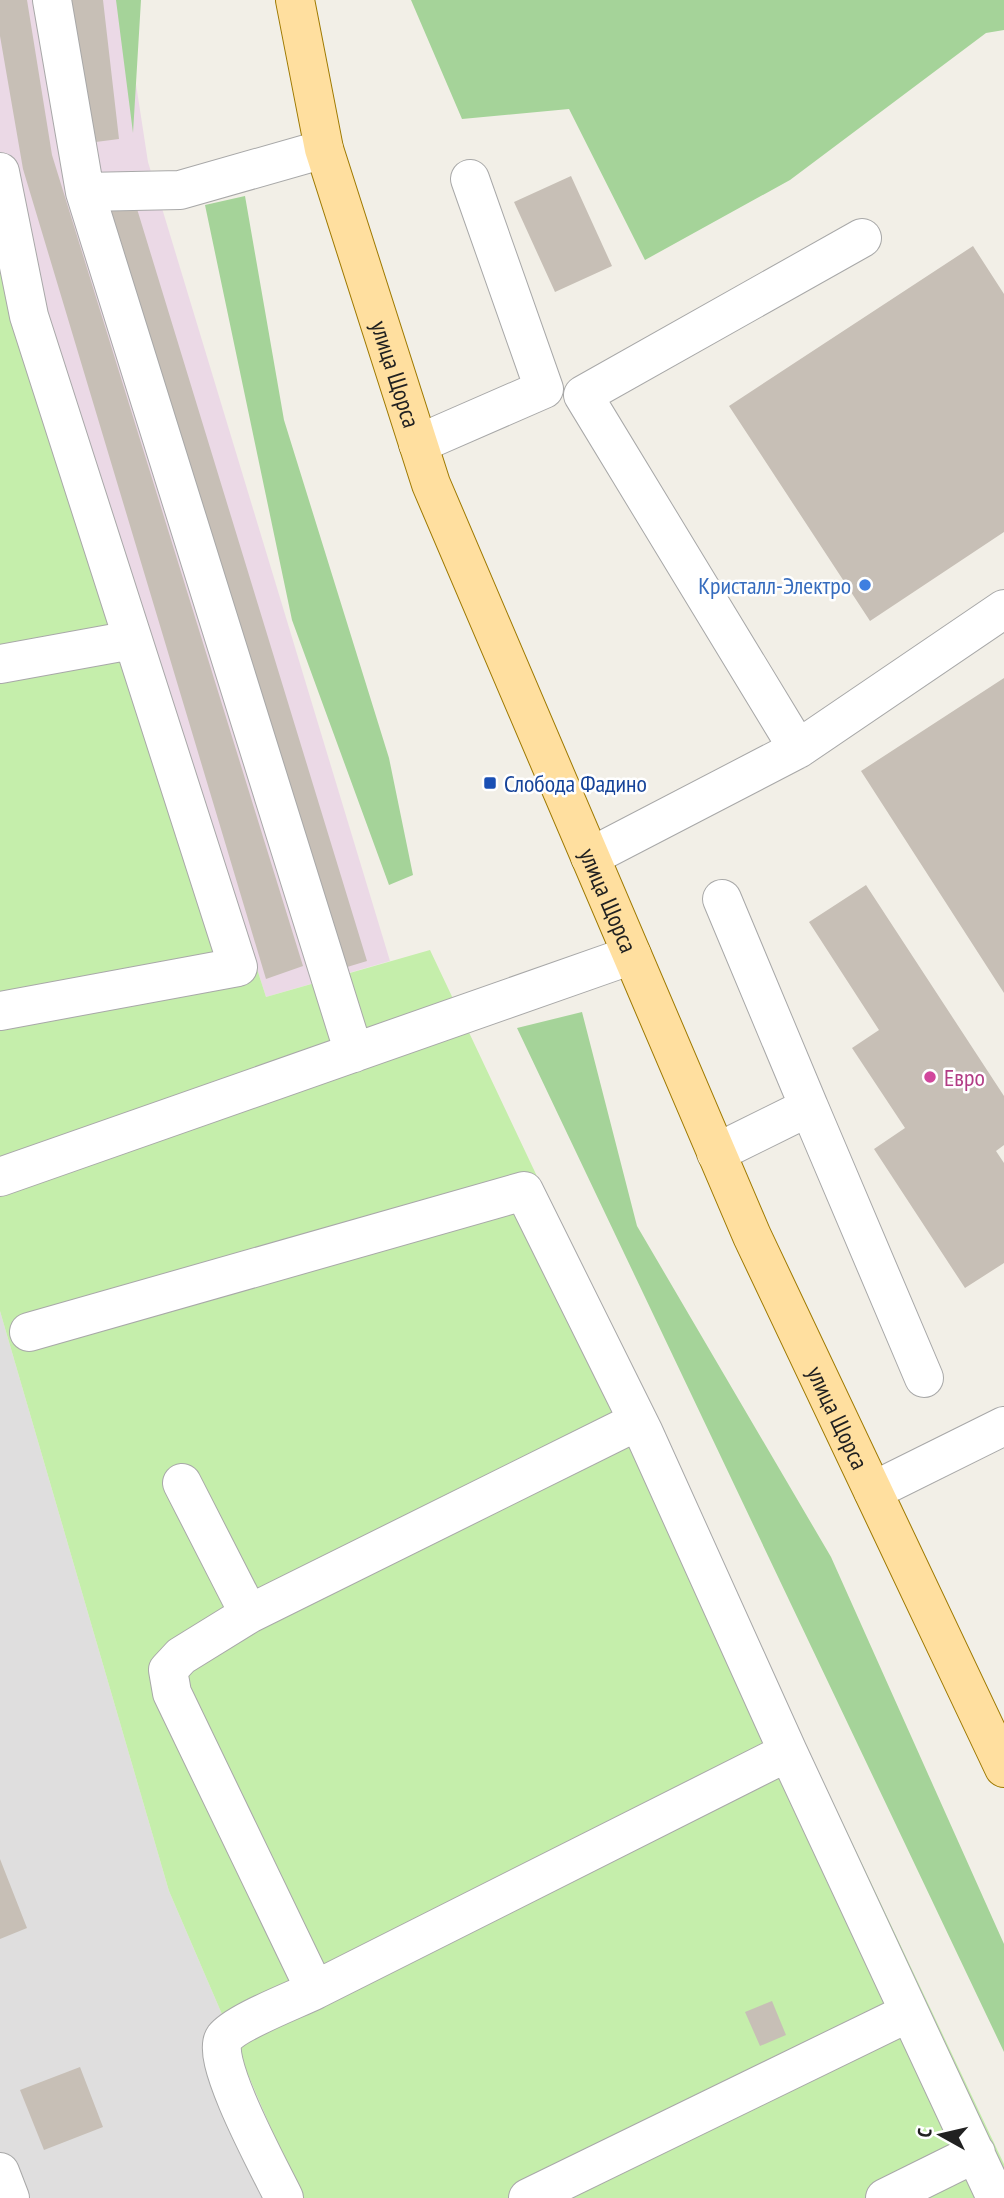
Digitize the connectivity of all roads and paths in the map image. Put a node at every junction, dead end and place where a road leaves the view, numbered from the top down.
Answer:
1 (52, 0) edge
2 (295, 0) edge
3 (324, 149) junction
4 (0, 172) edge
5 (470, 179) dead end
6 (85, 192) junction
7 (862, 238) dead end
8 (15, 318) edge
9 (418, 444) junction
10 (1004, 610) edge
11 (132, 640) junction
12 (0, 664) edge
13 (798, 749) junction
14 (590, 857) junction
15 (722, 899) dead end
16 (632, 955) junction
17 (0, 1011) edge
18 (354, 1054) junction
19 (809, 1107) junction
20 (716, 1153) junction
21 (0, 1177) edge
22 (29, 1332) dead end
23 (924, 1378) dead end
24 (638, 1421) junction
25 (1004, 1426) edge
26 (182, 1483) dead end
27 (873, 1491) junction
28 (249, 1614) junction
29 (788, 1752) junction
30 (1004, 1768) edge
31 (315, 1990) junction
32 (908, 2013) junction
33 (976, 2153) junction
34 (0, 2172) edge
35 (10, 2198) edge
36 (284, 2198) edge
37 (528, 2198) edge
38 (885, 2198) edge
39 (996, 2198) edge

1 - 6 street
2 - 3 main road, улица Щорса
3 - 6 street
3 - 9 main road, улица Щорса
4 - 8 street
5 - 9 street
6 - 18 street
7 - 13 street
8 - 11 street
9 - 14 main road, улица Щорса
10 - 13 street
11 - 12 street
11 - 17 street
13 - 14 street
14 - 16 main road, улица Щорса
15 - 19 street
16 - 18 street
16 - 20 main road, улица Щорса
18 - 21 street
19 - 20 street
19 - 23 street
20 - 27 main road, улица Щорса
22 - 24 street
24 - 28 street
24 - 29 street
25 - 27 street
26 - 28 street
27 - 30 main road, улица Щорса
28 - 31 street
29 - 31 street
29 - 32 street
31 - 36 street
32 - 33 street
32 - 37 street
33 - 38 street
33 - 39 street
34 - 35 street

